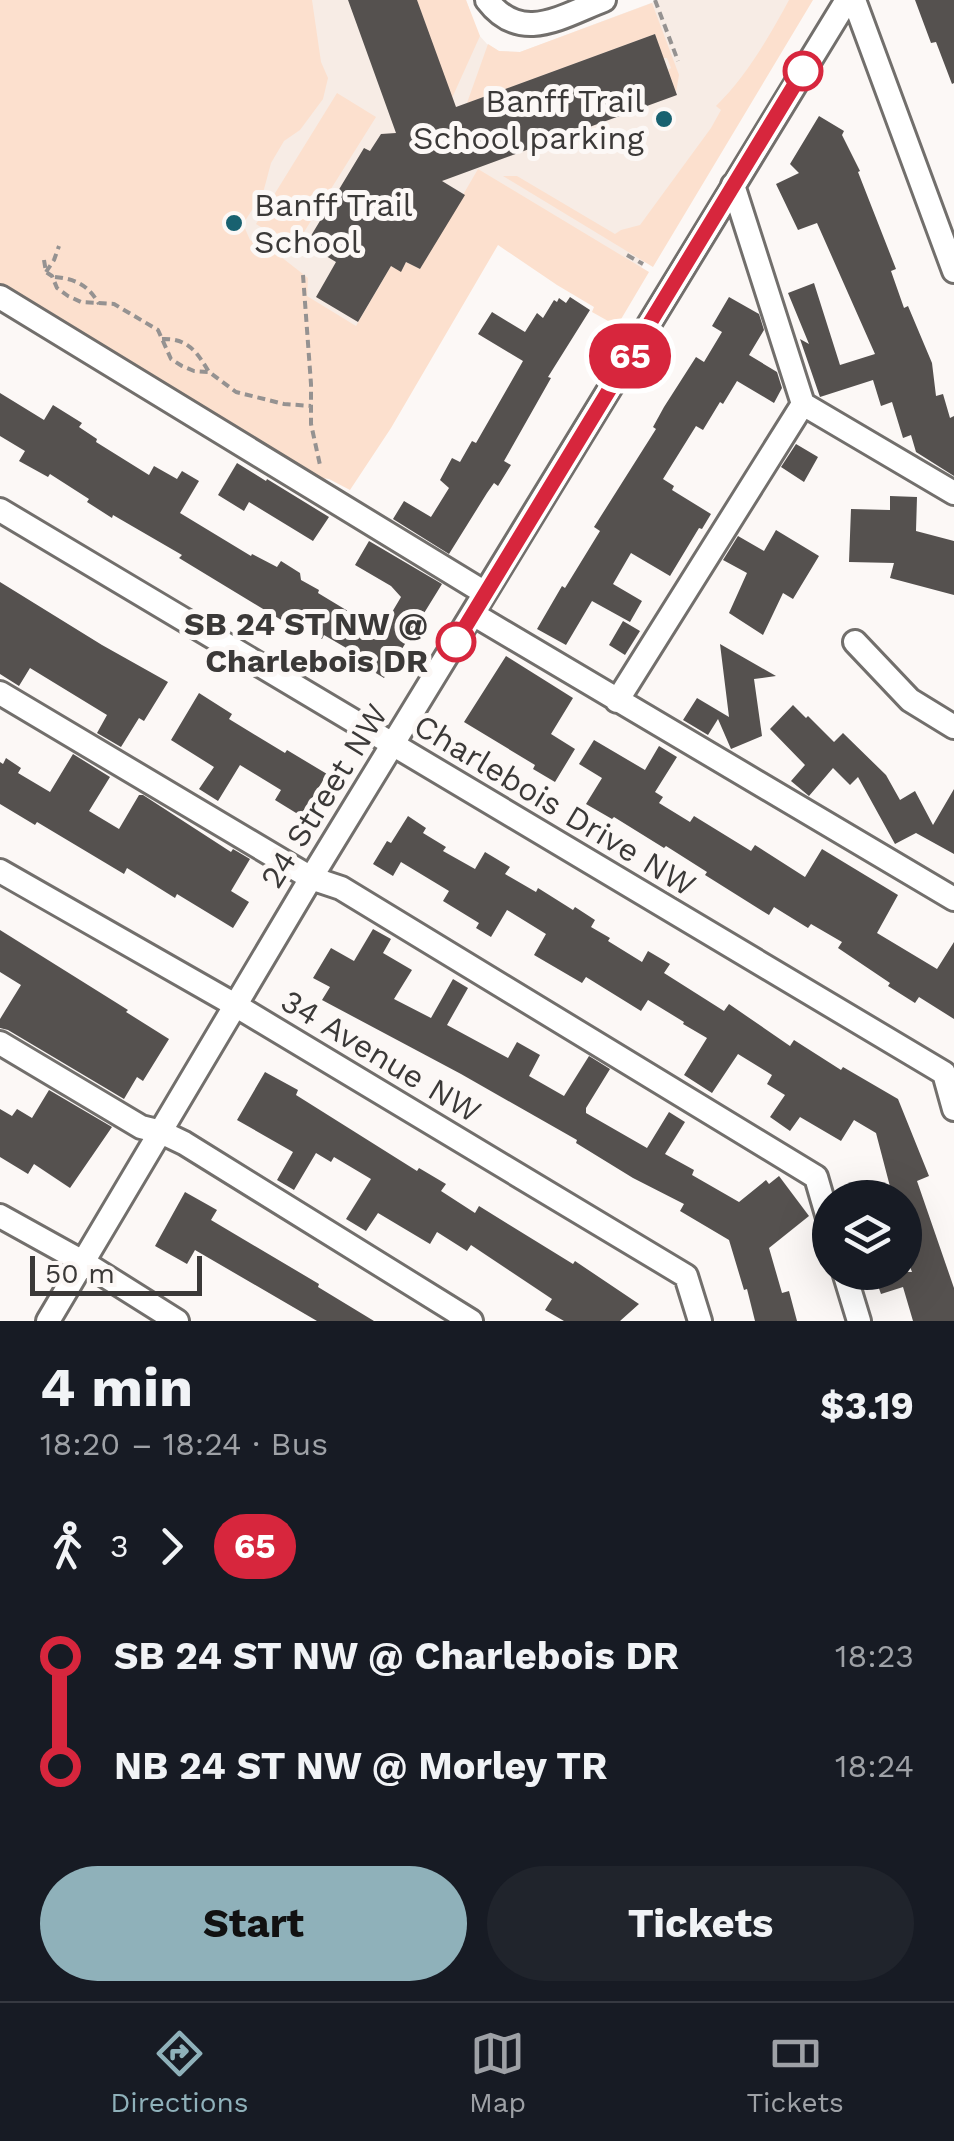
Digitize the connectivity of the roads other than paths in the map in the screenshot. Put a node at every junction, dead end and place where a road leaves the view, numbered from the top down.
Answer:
1 (486, 0) edge
2 (604, 0) edge
3 (847, 0) edge
4 (854, 0) edge
5 (733, 186) junction
6 (954, 271) edge
7 (0, 298) edge
8 (804, 404) junction
9 (954, 493) edge
10 (0, 510) edge
11 (485, 594) junction
12 (473, 614) junction
13 (855, 642) dead end
14 (0, 692) edge
15 (617, 701) junction
16 (954, 727) edge
17 (393, 746) junction
18 (0, 871) edge
19 (311, 878) junction
20 (954, 899) edge
21 (235, 1005) junction
22 (0, 1044) edge
23 (954, 1109) edge
24 (162, 1132) junction
25 (817, 1180) edge
26 (0, 1216) edge
27 (83, 1262) junction
28 (850, 1290) edge
29 (48, 1321) edge
30 (177, 1321) edge
31 (471, 1321) edge
32 (700, 1321) edge
33 (859, 1321) edge

1 - 2 street
3 - 5 street, 24 Street NW
4 - 6 street
5 - 8 street
5 - 11 street, 24 Street NW
7 - 11 street
8 - 9 street
8 - 15 street
10 - 17 street, Charlebois Drive NW
11 - 12 street, 24 Street NW
12 - 15 street
12 - 17 street, 24 Street NW
13 - 16 street
14 - 19 street
15 - 20 street
17 - 19 street, 24 Street NW
17 - 23 street, Charlebois Drive NW
18 - 21 street, 34 Avenue NW
19 - 21 street, 24 Street NW
19 - 25 street
21 - 24 street, 24 Street NW
21 - 32 street, 34 Avenue NW
22 - 24 street
24 - 27 street, 24 Street NW
24 - 31 street
26 - 27 street
27 - 29 street, 24 Street NW
27 - 30 street
28 - 33 street

